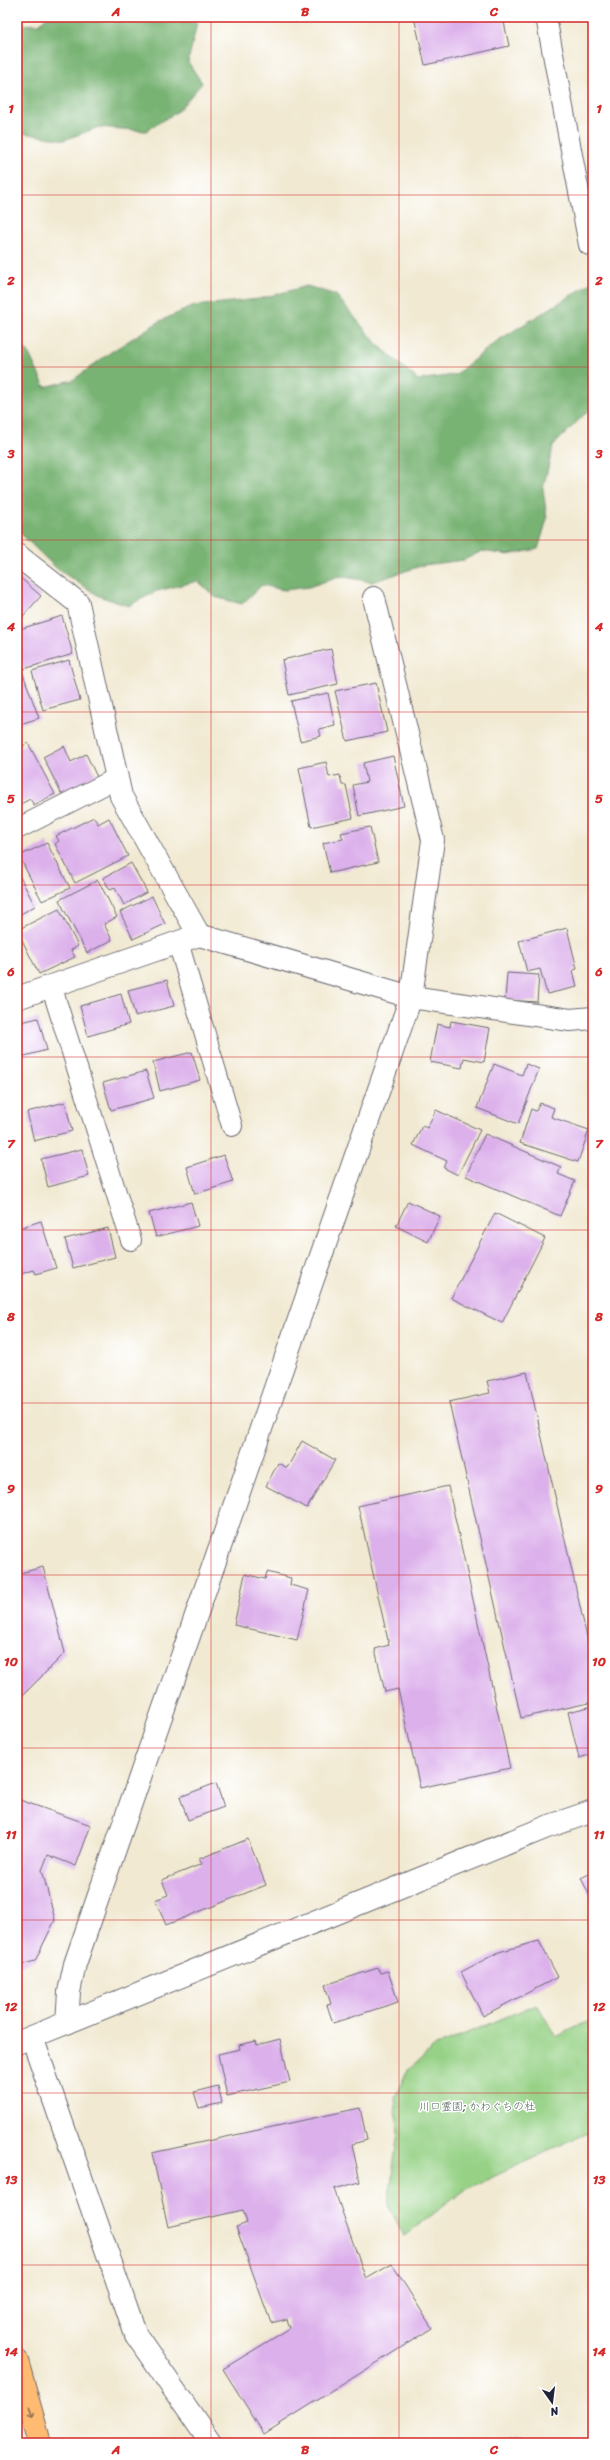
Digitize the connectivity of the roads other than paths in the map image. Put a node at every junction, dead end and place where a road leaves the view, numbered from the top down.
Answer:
1 (546, 17) edge
2 (589, 244) dead end
3 (17, 555) edge
4 (374, 598) dead end
5 (117, 778) junction
6 (17, 829) edge
7 (199, 935) junction
8 (178, 942) junction
9 (51, 985) junction
10 (410, 997) junction
11 (17, 998) edge
12 (593, 1018) edge
13 (232, 1126) dead end
14 (131, 1240) dead end
15 (593, 1811) edge
16 (67, 2023) junction
17 (24, 2040) edge
18 (17, 2361) edge
19 (40, 2443) edge
20 (211, 2443) edge

1 - 2 lane
3 - 5 street
4 - 10 street
5 - 6 lane
5 - 7 street
7 - 8 street
7 - 10 street
8 - 9 street
8 - 13 lane
9 - 11 street
9 - 14 lane
10 - 12 street
10 - 16 street
15 - 16 street
16 - 17 street
17 - 20 street
18 -> 19 highway

